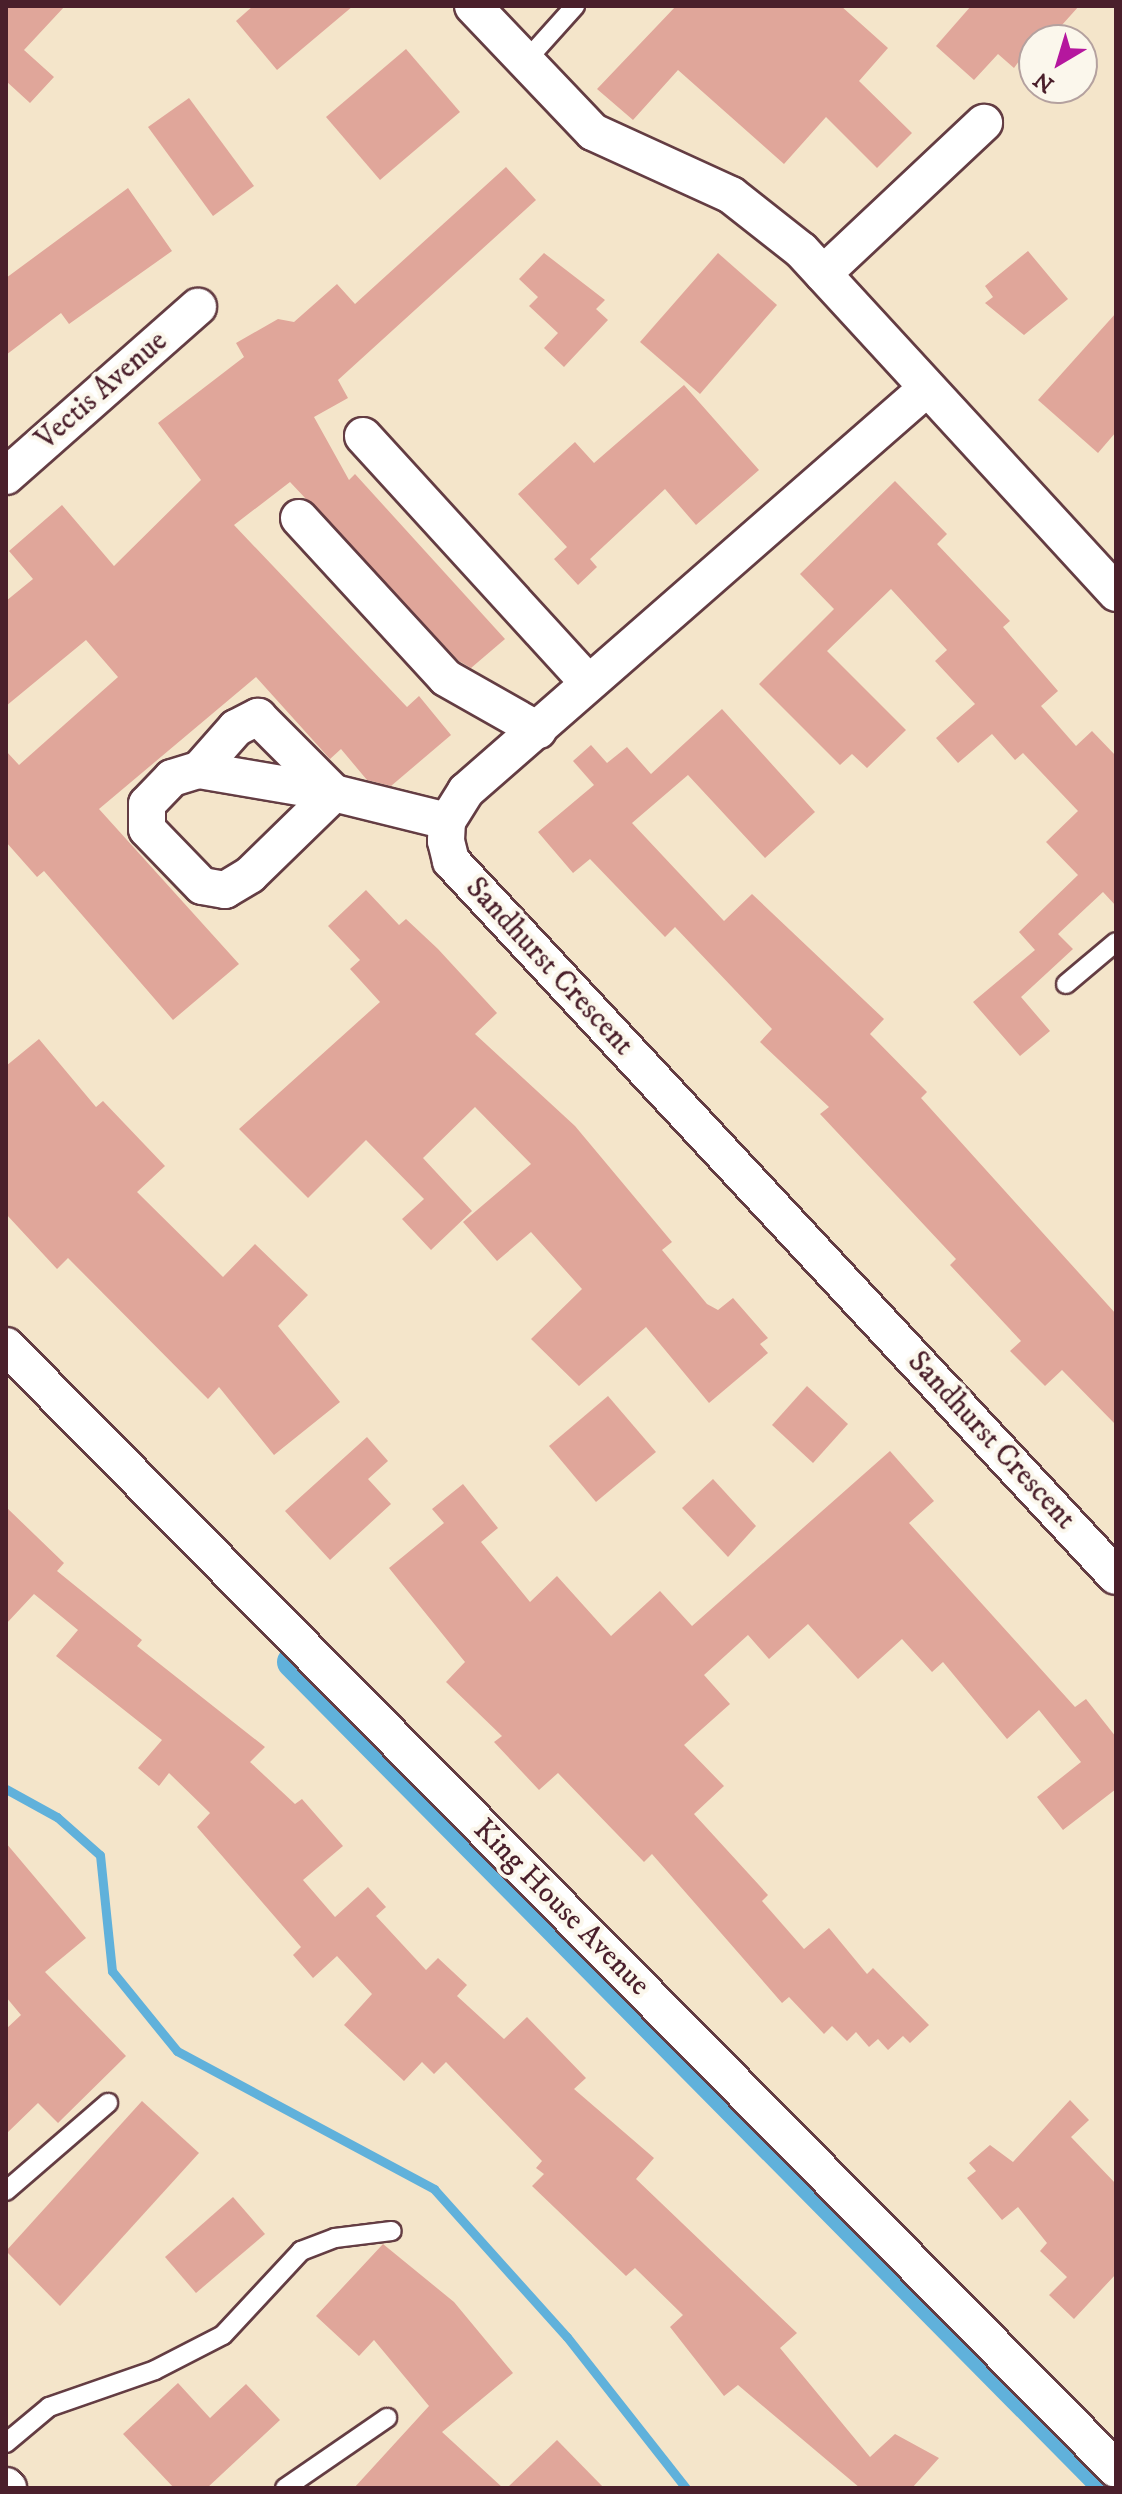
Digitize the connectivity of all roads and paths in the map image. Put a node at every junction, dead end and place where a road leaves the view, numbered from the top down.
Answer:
1 (473, 6) edge
2 (575, 6) edge
3 (523, 64) junction
4 (984, 123) dead end
5 (823, 274) junction
6 (198, 307) dead end
7 (926, 389) junction
8 (363, 436) dead end
9 (6, 476) edge
10 (299, 518) dead end
11 (1116, 593) edge
12 (588, 682) junction
13 (538, 730) junction
14 (199, 770) junction
15 (334, 793) junction
16 (447, 821) junction
17 (1116, 942) edge
18 (1066, 984) dead end
19 (6, 1346) edge
20 (1116, 1576) edge
21 (108, 2103) dead end
22 (6, 2191) edge
23 (392, 2231) dead end
24 (387, 2418) dead end
25 (6, 2443) edge
26 (1116, 2469) edge
27 (285, 2488) edge

1 - 3 street
2 - 3 lane
3 - 5 street
4 - 5 street
5 - 7 street
6 - 9 street, Vectis Avenue
7 - 11 street
7 - 12 street
8 - 12 street
10 - 13 street
12 - 13 street
13 - 16 street
14 - 15 street
14 - 15 street
14 - 15 street
15 - 16 street
16 - 20 street, Sandhurst Crescent
17 - 18 lane
19 - 26 street, King House Avenue
21 - 22 lane
23 - 25 lane
24 - 27 lane

